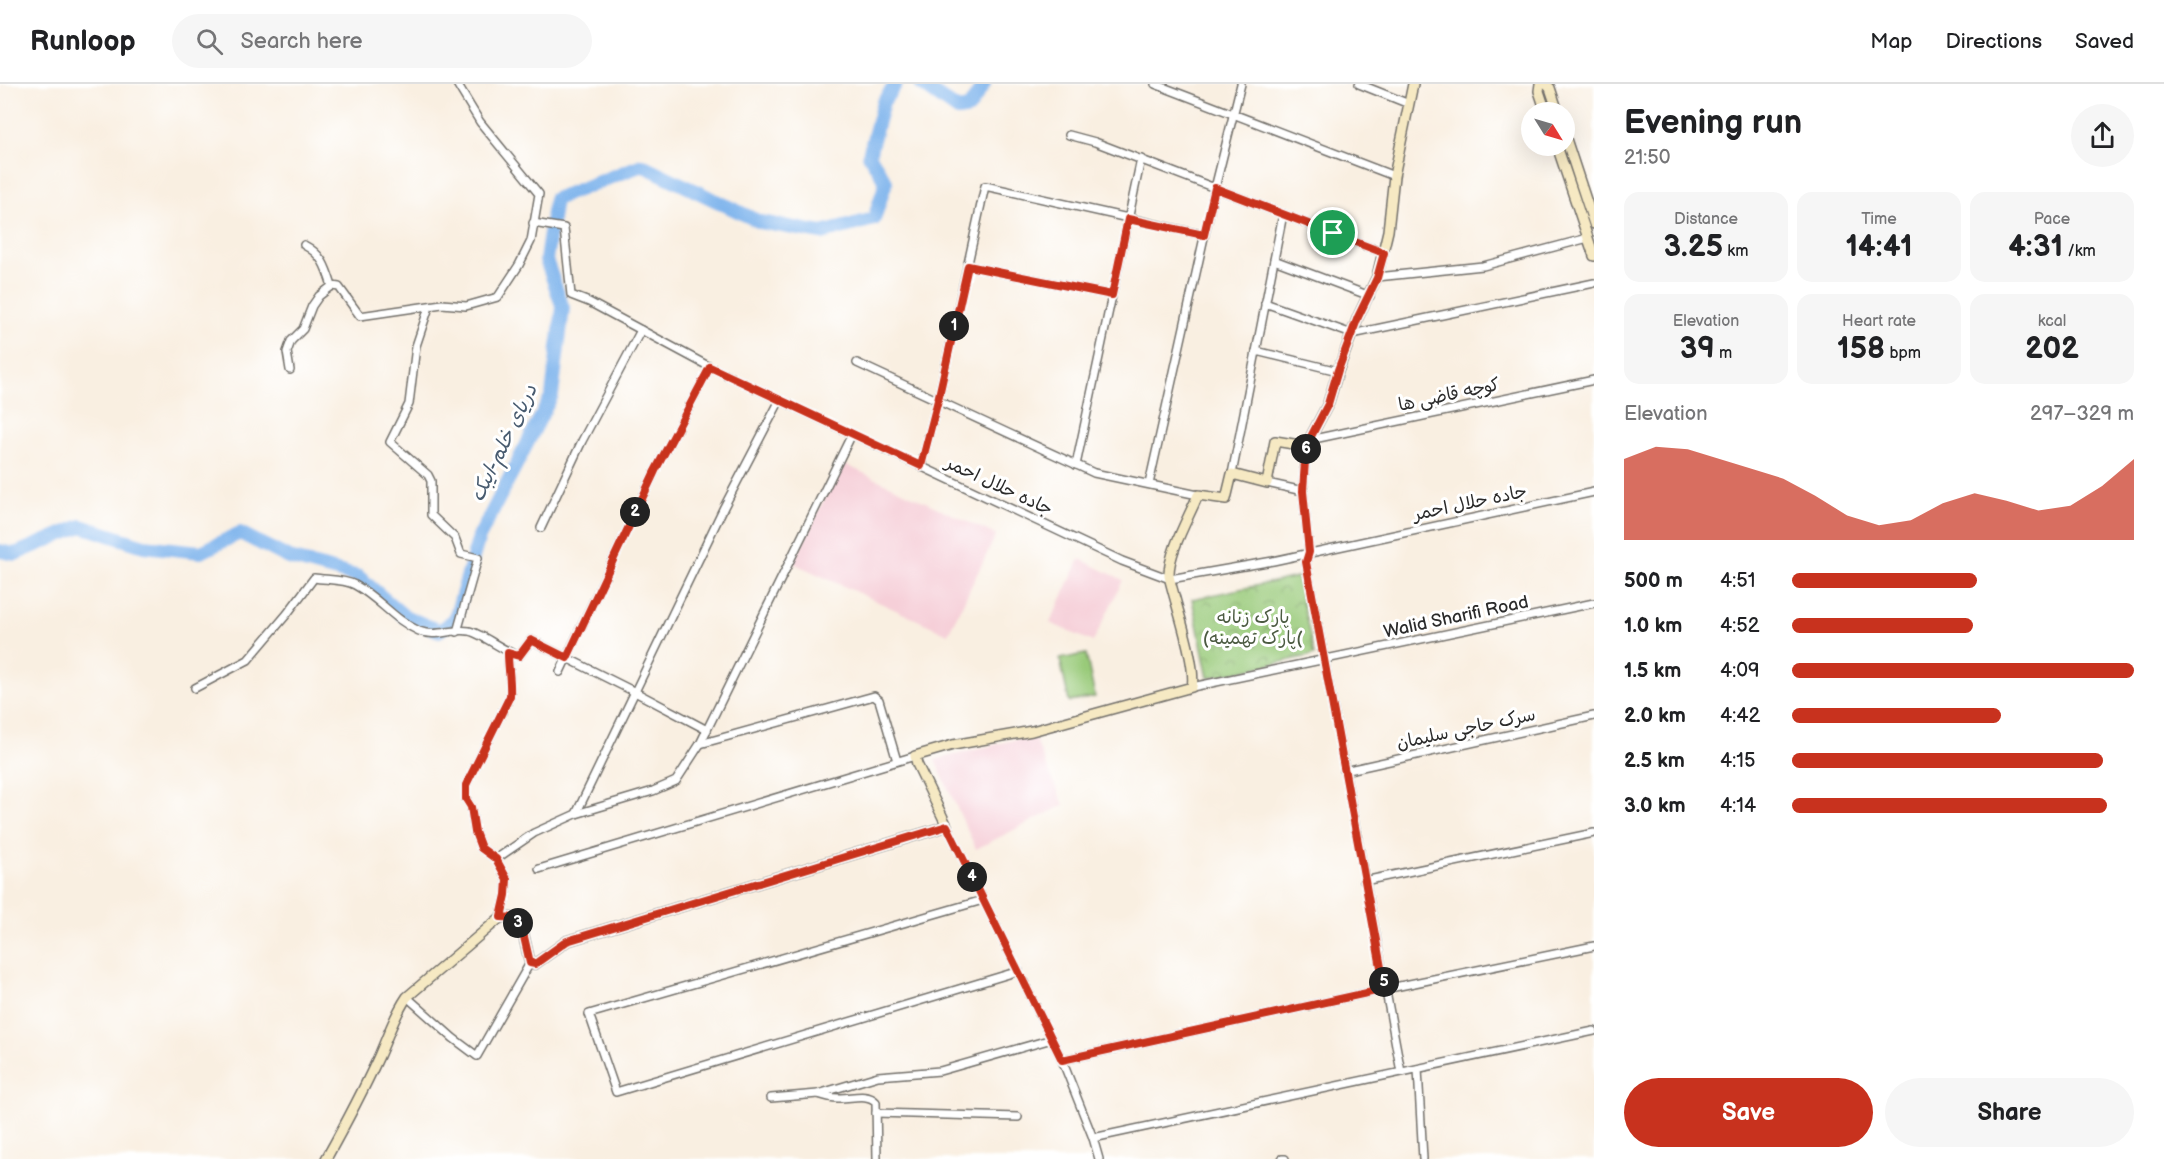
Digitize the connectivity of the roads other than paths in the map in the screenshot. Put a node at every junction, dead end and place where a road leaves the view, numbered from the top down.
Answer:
1 (457, 84) edge
2 (1155, 84) edge
3 (1241, 84) edge
4 (1359, 84) edge
5 (1413, 84) edge
6 (1539, 84) edge
7 (1546, 84) edge
8 (1543, 102) edge
9 (1555, 102) edge
10 (1408, 104) junction
11 (1232, 114) junction
12 (1069, 135) dead end
13 (1560, 156) edge
14 (1572, 156) edge
15 (1140, 159) junction
16 (1394, 176) junction
17 (1215, 188) junction
18 (1283, 214) junction
19 (1128, 219) junction
20 (533, 223) junction
21 (1594, 224) edge
22 (1204, 235) junction
23 (1588, 238) junction
24 (304, 245) dead end
25 (1384, 253) junction
26 (1594, 256) edge
27 (1274, 260) junction
28 (968, 266) junction
29 (1377, 278) junction
30 (1594, 283) edge
31 (332, 286) junction
32 (1112, 295) junction
33 (1370, 296) junction
34 (1265, 303) junction
35 (429, 307) junction
36 (641, 330) junction
37 (1352, 334) junction
38 (1256, 351) junction
39 (857, 363) dead end
40 (710, 367) junction
41 (290, 370) dead end
42 (1338, 370) junction
43 (1594, 380) edge
44 (780, 400) junction
45 (938, 400) junction
46 (852, 434) junction
47 (1308, 443) junction
48 (1076, 465) junction
49 (921, 466) junction
50 (1232, 474) junction
51 (1268, 483) junction
52 (1149, 484) junction
53 (1303, 491) junction
54 (1594, 492) edge
55 (1198, 495) junction
56 (541, 528) dead end
57 (1309, 552) junction
58 (1170, 579) junction
59 (1594, 603) edge
60 (457, 632) junction
61 (508, 653) junction
62 (567, 658) junction
63 (1324, 660) junction
64 (560, 672) dead end
65 (1192, 687) junction
66 (195, 688) dead end
67 (635, 692) junction
68 (1594, 716) edge
69 (707, 730) junction
70 (700, 744) junction
71 (915, 756) junction
72 (897, 761) junction
73 (1344, 771) junction
74 (576, 814) junction
75 (947, 826) junction
76 (1594, 833) edge
77 (496, 859) junction
78 (539, 869) dead end
79 (1364, 881) junction
80 (984, 900) junction
81 (501, 917) junction
82 (1594, 946) edge
83 (530, 963) junction
84 (1019, 971) junction
85 (1385, 989) junction
86 (407, 997) junction
87 (1594, 1031) edge
88 (1052, 1039) junction
89 (1062, 1060) junction
90 (1418, 1069) junction
91 (1401, 1072) junction
92 (818, 1094) junction
93 (771, 1098) dead end
94 (876, 1113) junction
95 (1018, 1117) dead end
96 (1093, 1138) junction
97 (326, 1159) edge
98 (877, 1159) edge
99 (1099, 1159) edge
100 (1423, 1159) edge

1 - 20 street
2 - 11 street
3 - 11 street
4 - 10 street
5 - 10 street
6 - 8 street
7 - 9 street
10 - 16 street
11 - 16 street
11 - 17 street
12 - 15 street
13 - 23 street
14 - 21 street
15 - 17 street
15 - 19 street
16 - 25 street
17 - 18 street
17 - 22 street
18 - 25 street
18 - 27 street
19 - 22 street
19 - 28 street
19 - 32 street
20 - 35 street
20 - 36 street, جاده حلال احمر
22 - 52 street
23 - 26 street
23 - 29 street
24 - 31 street
25 - 29 street
27 - 33 street
27 - 34 street
28 - 32 street
28 - 45 street
29 - 33 street
30 - 37 street
31 - 35 street
31 - 41 street
32 - 48 street
33 - 37 street
34 - 37 street
34 - 38 street
35 - 60 street
36 - 40 street, جاده حلال احمر
36 - 56 street
37 - 42 street
38 - 42 street
38 - 50 street
39 - 45 street
40 - 44 street, جاده حلال احمر
40 - 62 street
42 - 47 street
43 - 47 street, کوچه قاضی ها
44 - 46 street, جاده حلال احمر
44 - 67 street
45 - 48 street
45 - 49 street
46 - 49 street, جاده حلال احمر
46 - 69 street
47 - 51 street
47 - 53 street
48 - 52 street
49 - 58 street, جاده حلال احمر
50 - 51 street
50 - 55 street
51 - 53 street
52 - 55 street
53 - 57 street
54 - 57 street, جاده حلال احمر
55 - 58 street
57 - 58 street, جاده حلال احمر
57 - 63 street
58 - 65 street
59 - 63 street, Walid Sharifi Road
60 - 61 street
60 - 66 street
61 - 62 street
61 - 77 street
62 - 64 street
62 - 67 street
63 - 65 street, Walid Sharifi Road
63 - 73 street
65 - 71 street
67 - 69 street
67 - 74 street
68 - 73 street, سرک حاجی سلیمان
69 - 70 street
70 - 72 street
70 - 74 street
71 - 72 street
71 - 75 street
72 - 78 street
73 - 79 street
74 - 77 street
75 - 80 street
75 - 83 street
76 - 79 street
77 - 81 street
79 - 85 street
80 - 84 street
80 - 84 street
81 - 83 street
81 - 86 street
82 - 85 street
83 - 86 street
84 - 88 street
85 - 89 street
85 - 91 street
86 - 97 street
87 - 90 street
88 - 89 street
88 - 92 street
89 - 96 street
90 - 91 street
90 - 100 street
91 - 96 street
92 - 93 street
92 - 94 street
94 - 95 street
94 - 98 street
96 - 99 street

